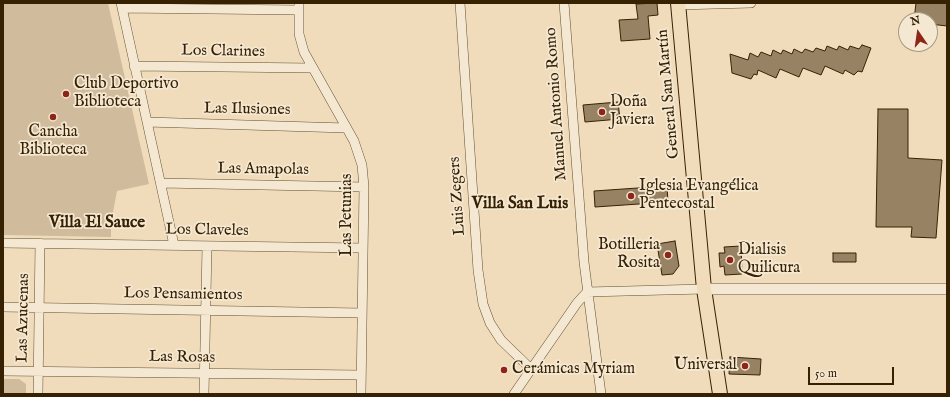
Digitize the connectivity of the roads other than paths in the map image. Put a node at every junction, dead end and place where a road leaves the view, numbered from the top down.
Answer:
1 (460, 3) edge
2 (564, 3) edge
3 (750, 3) edge
4 (678, 4) edge
5 (121, 6) edge
6 (299, 6) edge
7 (134, 66) junction
8 (312, 68) junction
9 (147, 122) junction
10 (346, 128) junction
11 (161, 183) junction
12 (364, 187) junction
13 (3, 243) edge
14 (40, 243) junction
15 (174, 245) junction
16 (207, 246) junction
17 (363, 248) junction
18 (947, 288) edge
19 (704, 289) junction
20 (587, 292) junction
21 (3, 308) edge
22 (39, 308) junction
23 (206, 310) junction
24 (362, 313) junction
25 (531, 369) junction
26 (3, 371) edge
27 (38, 371) junction
28 (205, 373) junction
29 (361, 375) junction
30 (38, 394) edge
31 (204, 394) edge
32 (361, 394) edge
33 (514, 394) edge
34 (601, 394) edge
35 (720, 394) edge

1 - 25 street, Luis Zegers
2 - 20 street, Manuel Antonio Romo
3 - 4 street, General San Martín
4 - 19 main road, General San Martín
5 - 6 street
5 - 7 street
6 - 8 street, Las Petunias
7 - 8 street, Los Clarines
7 - 9 street
8 - 10 street, Las Petunias
9 - 10 street, Las Ilusiones
9 - 11 street
10 - 12 street, Las Petunias
11 - 12 street, Las Amapolas
11 - 15 street
12 - 17 street, Las Petunias
13 - 14 street, Los Claveles
14 - 15 street, Los Claveles
14 - 22 street, Las Azucenas
15 - 16 street, Los Claveles
16 - 17 street, Los Claveles
16 - 23 street
17 - 24 street, Las Petunias
18 - 19 street
19 - 20 street
19 - 35 main road, General San Martín
20 - 25 street
20 - 34 street, Manuel Antonio Romo
21 - 22 street, Los Pensamientos
22 - 23 street, Los Pensamientos
22 - 27 street, Las Azucenas
23 - 24 street, Los Pensamientos
23 - 28 street
24 - 29 street, Las Petunias
25 - 33 street
26 - 27 street, Las Rosas
27 - 28 street, Las Rosas
27 - 30 street, Las Azucenas
28 - 29 street, Las Rosas
28 - 31 street
29 - 32 street, Las Petunias

